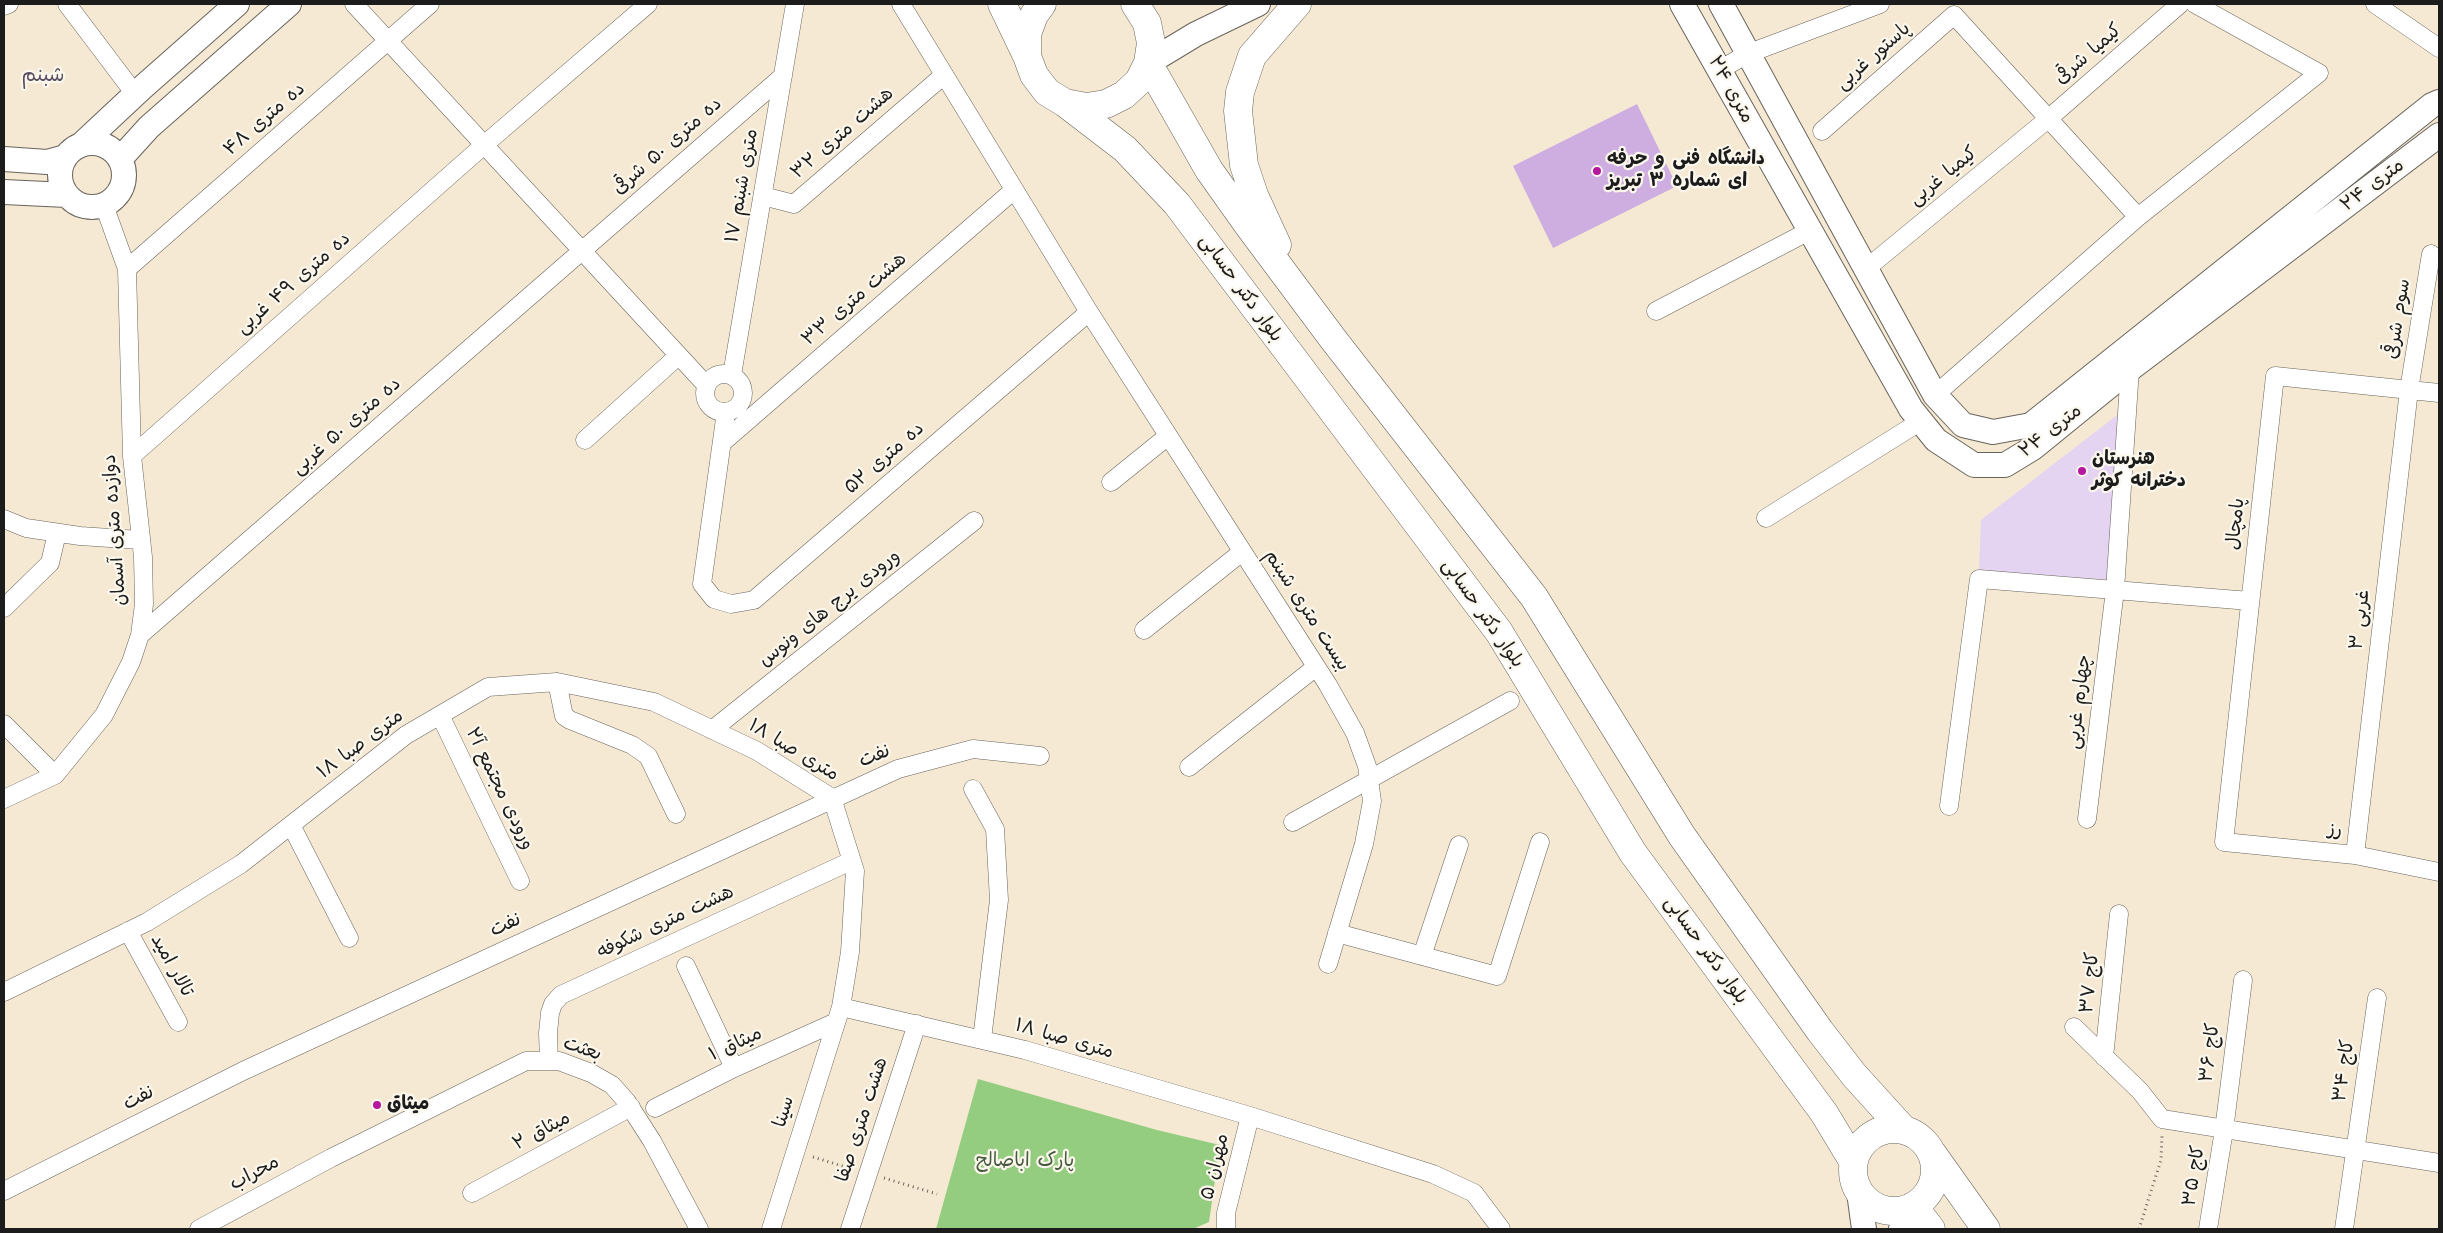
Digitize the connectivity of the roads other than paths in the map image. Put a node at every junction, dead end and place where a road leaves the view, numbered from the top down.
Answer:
1 (9, 4) edge
2 (67, 4) edge
3 (238, 4) edge
4 (289, 4) edge
5 (354, 4) edge
6 (430, 4) edge
7 (648, 4) edge
8 (794, 4) edge
9 (901, 4) edge
10 (1002, 4) edge
11 (1042, 4) edge
12 (1135, 4) edge
13 (1258, 4) edge
14 (1297, 4) edge
15 (1682, 4) edge
16 (1721, 4) edge
17 (1880, 4) edge
18 (2180, 4) edge
19 (2194, 4) edge
20 (2375, 4) edge
21 (4, 6) edge
22 (389, 40) junction
23 (2439, 48) edge
24 (1747, 54) junction
25 (1026, 56) junction
26 (1148, 63) junction
27 (1718, 71) junction
28 (944, 75) junction
29 (783, 76) junction
30 (135, 94) junction
31 (1065, 102) junction
32 (2439, 102) edge
33 (2048, 119) junction
34 (1822, 131) dead end
35 (2439, 135) edge
36 (484, 144) junction
37 (74, 150) junction
38 (4, 159) edge
39 (120, 159) junction
40 (1014, 190) junction
41 (4, 192) edge
42 (67, 195) junction
43 (763, 196) junction
44 (104, 205) junction
45 (2138, 217) junction
46 (1809, 231) junction
47 (582, 251) junction
48 (2431, 254) dead end
49 (1867, 268) junction
50 (127, 269) junction
51 (1297, 290) junction
52 (2212, 294) junction
53 (1656, 311) dead end
54 (1089, 312) junction
55 (678, 356) junction
56 (2130, 369) junction
57 (732, 375) junction
58 (707, 386) junction
59 (2409, 390) junction
60 (2439, 393) edge
61 (1935, 395) junction
62 (726, 412) junction
63 (1921, 421) junction
64 (1168, 436) junction
65 (585, 440) dead end
66 (723, 442) junction
67 (132, 456) junction
68 (1111, 482) dead end
69 (1766, 518) dead end
70 (4, 519) edge
71 (974, 521) dead end
72 (57, 533) junction
73 (140, 540) junction
74 (1242, 552) junction
75 (2115, 590) junction
76 (2250, 601) junction
77 (4, 608) edge
78 (1144, 630) dead end
79 (140, 635) junction
80 (1316, 666) junction
81 (557, 682) junction
82 (1510, 701) dead end
83 (440, 715) junction
84 (4, 724) edge
85 (712, 730) junction
86 (1040, 756) dead end
87 (1190, 767) dead end
88 (55, 775) junction
89 (1369, 780) junction
90 (974, 789) dead end
91 (832, 798) junction
92 (4, 799) edge
93 (1949, 806) dead end
94 (676, 814) dead end
95 (2087, 819) dead end
96 (1293, 822) dead end
97 (292, 825) junction
98 (1540, 842) dead end
99 (2224, 842) joint
100 (1458, 845) dead end
101 (2355, 855) junction
102 (851, 861) junction
103 (2439, 872) edge
104 (520, 881) dead end
105 (2120, 914) dead end
106 (128, 931) junction
107 (1337, 934) junction
108 (350, 938) dead end
109 (1422, 956) junction
110 (1328, 964) dead end
111 (686, 966) dead end
112 (2243, 980) dead end
113 (4, 992) edge
114 (2378, 998) dead end
115 (838, 1015) junction
116 (178, 1022) dead end
117 (917, 1024) junction
118 (2074, 1027) dead end
119 (982, 1039) junction
120 (2104, 1057) junction
121 (550, 1061) junction
122 (734, 1068) junction
123 (631, 1108) junction
124 (655, 1108) dead end
125 (1250, 1116) junction
126 (1903, 1129) junction
127 (2224, 1130) junction
128 (2356, 1150) junction
129 (1932, 1154) junction
130 (331, 1158) joint
131 (1854, 1161) junction
132 (2439, 1163) edge
133 (4, 1191) edge
134 (1859, 1192) junction
135 (472, 1194) dead end
136 (1908, 1214) edge
137 (694, 1227) edge
138 (199, 1229) edge
139 (771, 1229) edge
140 (850, 1229) edge
141 (1226, 1229) edge
142 (1501, 1229) edge
143 (1864, 1229) edge
144 (1931, 1229) edge
145 (1986, 1229) edge
146 (2208, 1229) edge
147 (2344, 1229) edge

1 - 21 street
2 - 30 street
3 - 30 street
4 - 39 street
5 - 22 street
6 - 22 street, ده متری ۴۸
7 - 36 street, ده متری ۴۹ غربی
8 - 29 street, ۱۷ متری شبنم
9 - 28 street, بیست متری شبنم
10 - 25 main road
11 - 25 main road
12 - 26 main road
13 - 26 street
14 - 51 main road
15 - 27 street, ۲۴ متری
16 - 24 street, ۲۴ متری
17 - 24 street
18 - 33 street, کیمیا شرقی
19 - 45 street
20 - 23 street
22 - 36 street
22 - 50 street, ده متری ۴۸
24 - 27 street
24 - 49 street, ۲۴ متری
25 - 31 main road, بلوار دکتر حسابی
26 - 31 main road
26 - 51 main road
27 - 46 street, ۲۴ متری
28 - 40 street, بیست متری شبنم
28 - 43 street, هشت متری ۳۲
29 - 43 street, ۱۷ متری شبنم
29 - 47 street, ده متری ۵۰ شرقی
30 - 37 street
31 - 131 main road, بلوار دکتر حسابی
32 - 52 street, ۲۴ متری
33 - 34 street, پاستور غربی
33 - 45 street
33 - 49 street, کیمیا غربی
35 - 52 street, ۲۴ متری
36 - 47 street
36 - 67 street, ده متری ۴۹ غربی
37 - 38 street
37 - 39 street
37 - 42 street
39 - 44 street
40 - 54 street, بیست متری شبنم
40 - 66 street, هشت متری ۳۳
41 - 42 street
42 - 44 street
43 - 57 street, ۱۷ متری شبنم
44 - 50 street, دوازده متری آسمان
45 - 61 street
46 - 53 street
46 - 63 street, ۲۴ متری
47 - 55 street
47 - 79 street, ده متری ۵۰ غربی
48 - 59 street, سوم شرقى
49 - 61 street, ۲۴ متری
50 - 67 street, دوازده متری آسمان
51 - 126 main road
52 - 56 street, ۲۴ متری
52 - 61 street, ۲۴ متری
54 - 64 street, بیست متری شبنم
54 - 66 street, ده متری ۵۲
55 - 58 street
55 - 65 street
56 - 63 street, ۲۴ متری
56 - 75 street, چهارم غربی
57 - 58 street
57 - 62 street
58 - 62 street
59 - 60 street, پامچال
59 - 76 street, پامچال
59 - 101 street, ۳ غربی
62 - 66 street
63 - 69 street
64 - 68 street
64 - 74 street, بیست متری شبنم
67 - 73 street, دوازده متری آسمان
70 - 72 street
71 - 85 street, ورودی یرج های ونوس
72 - 73 street
72 - 77 street
73 - 79 street, دوازده متری آسمان
74 - 78 street
74 - 80 street, بیست متری شبنم
75 - 76 street
75 - 93 street
75 - 95 street, چهارم غربی
76 - 99 street, پامچال
79 - 88 street, دوازده متری آسمان
80 - 87 street
80 - 89 street, بیست متری شبنم
81 - 83 street, متری صبا ۱۸
81 - 85 street, متری صبا ۱۸
81 - 94 street
82 - 89 street
83 - 97 street, متری صبا ۱۸
83 - 104 street, ورودی مجتمع آ۲
84 - 88 street
85 - 91 street, متری صبا ۱۸
86 - 91 street, نفت
88 - 92 street, دوازده متری آسمان
89 - 96 street
89 - 107 street, بیست متری شبنم
90 - 119 street
91 - 102 street, متری صبا ۱۸
91 - 133 street, نفت
97 - 106 street, متری صبا ۱۸
97 - 108 street
98 - 109 street
99 - 101 street, رز
100 - 109 street
101 - 103 street, رز
102 - 115 street, متری صبا ۱۸
102 - 121 street, هشت متری شکوفه
105 - 120 street, کاج ۳۷
106 - 113 street, متری صبا ۱۸
106 - 116 street, تالار امید
107 - 109 street
107 - 110 street, بیست متری شبنم
111 - 122 street
112 - 127 street, کاج ۳۶
114 - 128 street, کاج ۳۴
115 - 117 street, متری صبا ۱۸
115 - 122 street, میثاق ۱
115 - 139 street, سینا
117 - 119 street, متری صبا ۱۸
117 - 140 street, هشت متری صفا
118 - 120 street
119 - 125 street, متری صبا ۱۸
120 - 127 street
121 - 123 street, بعثت
121 - 130 street, بعثت
122 - 124 street, میثاق ۱
123 - 135 street, میثاق ۲
123 - 137 street, بعثت
125 - 141 street, مهران ۵
125 - 142 street, متری صبا ۱۸
126 - 129 main road
126 - 131 main road
127 - 128 street
127 - 146 street, کاج ۳۵
128 - 132 street
128 - 147 street, کاج ۳۴
129 - 136 main road
129 - 145 main road
130 - 138 street, محراب
131 - 134 main road
134 - 136 main road
134 - 143 street
136 - 144 main road

